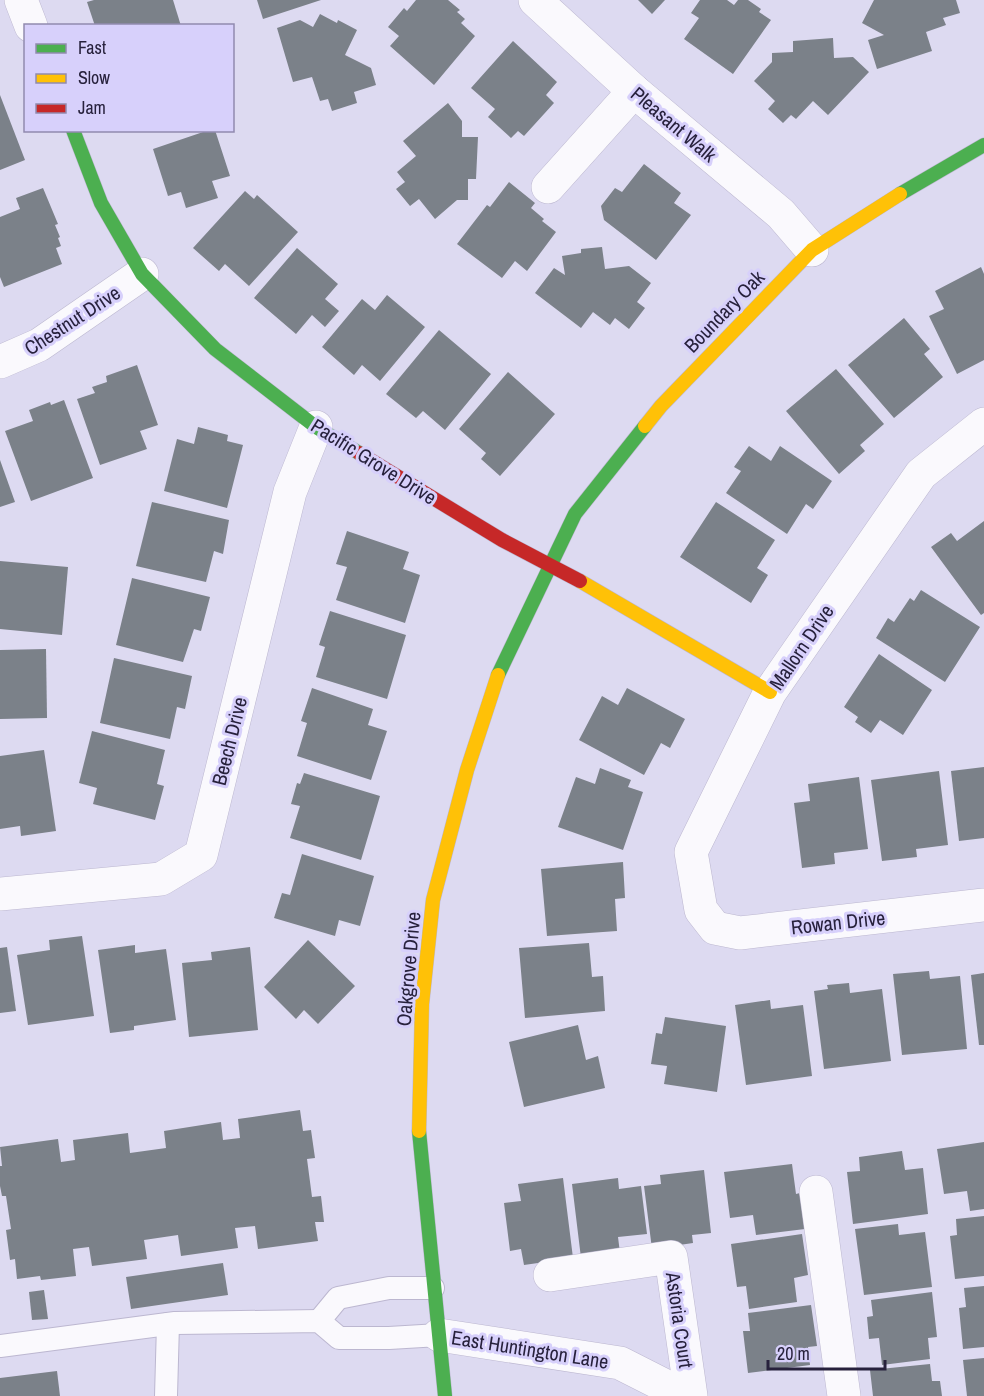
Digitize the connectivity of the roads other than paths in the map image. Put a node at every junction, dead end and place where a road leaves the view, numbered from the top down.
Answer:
1 (21, 0) edge
2 (535, 0) edge
3 (0, 8) edge
4 (30, 24) edge
5 (634, 91) junction
6 (74, 132) edge
7 (984, 145) edge
8 (548, 187) dead end
9 (812, 250) junction
10 (142, 274) junction
11 (0, 362) edge
12 (984, 423) edge
13 (316, 428) junction
14 (550, 565) junction
15 (770, 692) junction
16 (0, 894) edge
17 (984, 905) edge
18 (701, 910) joint
19 (816, 1192) dead end
20 (550, 1275) dead end
21 (433, 1288) junction
22 (320, 1321) junction
23 (168, 1324) junction
24 (439, 1335) junction
25 (0, 1346) edge
26 (166, 1396) edge
27 (445, 1396) edge
28 (685, 1396) edge
29 (691, 1396) edge
30 (844, 1396) edge

1 - 3 street
1 - 4 street
2 - 5 street, Pleasant Walk
5 - 8 street
5 - 9 street, Pleasant Walk
6 - 10 street, Pacific Grove Drive
7 - 9 street, Boundary Oak
9 - 14 street, Boundary Oak
10 - 11 street, Chestnut Drive
10 - 13 street, Pacific Grove Drive
12 - 15 street, Mallorn Drive
13 - 14 street, Pacific Grove Drive
13 - 16 street, Beech Drive
14 - 15 street, Pacific Grove Drive
14 - 21 street, Oakgrove Drive
15 - 18 street, Mallorn Drive
17 - 18 street, Rowan Drive
19 - 30 street
20 - 29 street, Astoria Court
21 - 22 lane
21 - 24 street, Oakgrove Drive
22 - 23 lane
22 - 24 lane
23 - 25 lane
23 - 26 lane
24 - 27 street, Oakgrove Drive
24 - 28 street, East Huntington Lane

